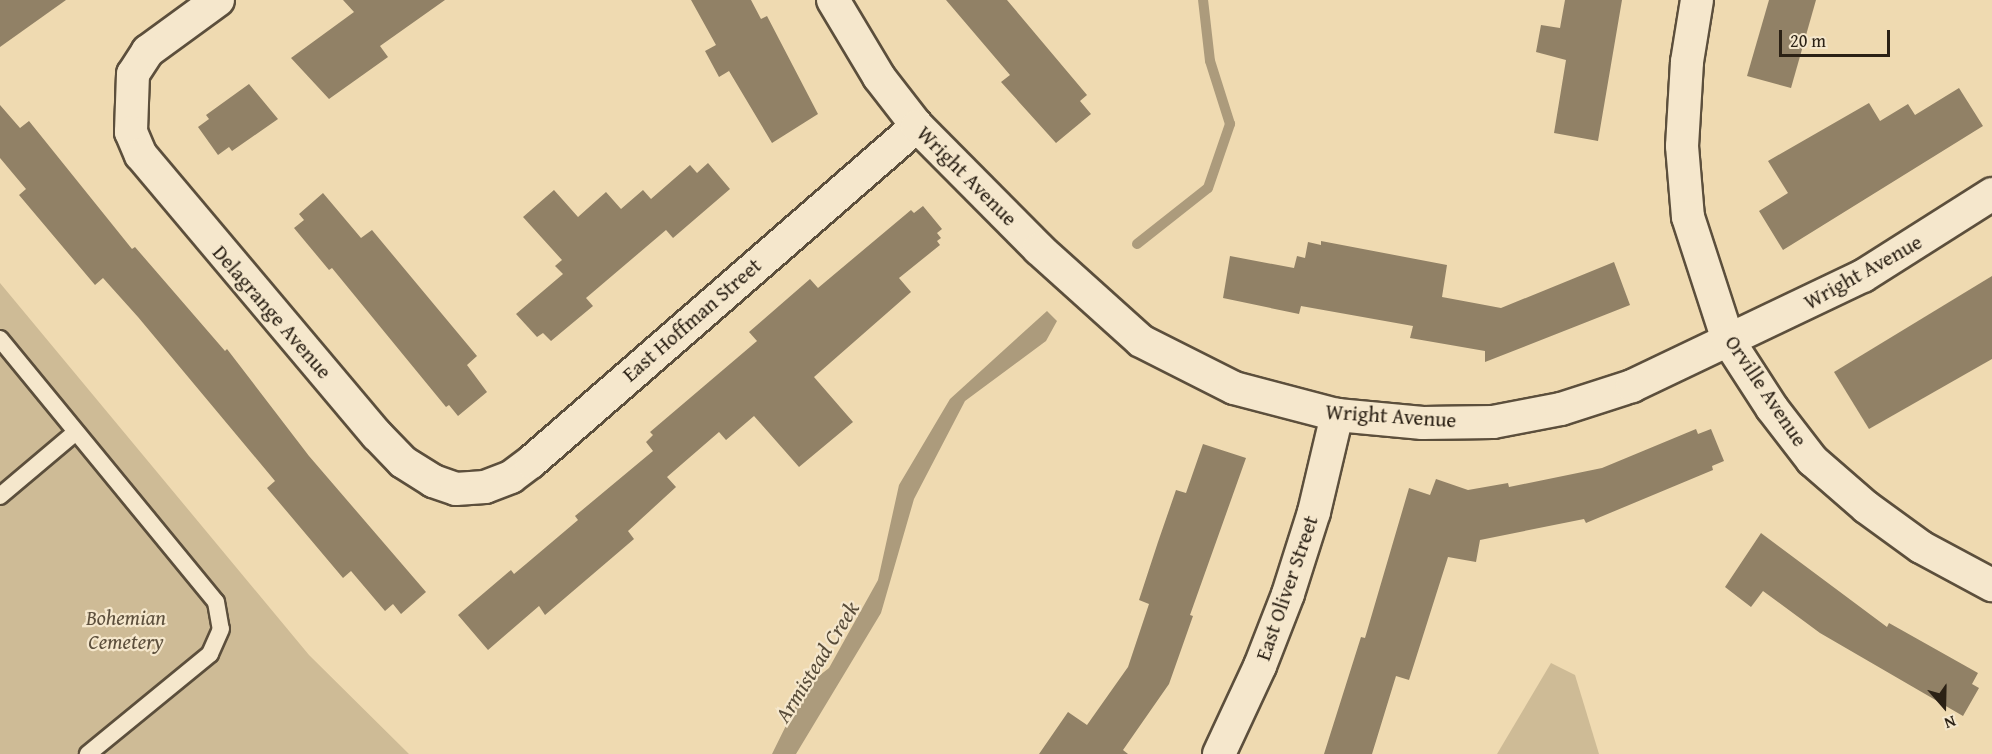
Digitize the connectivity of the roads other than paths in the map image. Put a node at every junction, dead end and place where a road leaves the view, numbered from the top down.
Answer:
1 (218, 0) edge
2 (833, 0) edge
3 (1697, 0) edge
4 (917, 126) junction
5 (1992, 194) edge
6 (0, 339) edge
7 (1728, 340) junction
8 (1336, 416) junction
9 (76, 432) junction
10 (456, 489) joint
11 (0, 496) edge
12 (1992, 585) edge
13 (88, 754) edge
14 (1219, 754) edge

1 - 10 street, Delagrange Avenue
2 - 4 street, Wright Avenue
3 - 7 street, Orville Avenue
4 - 8 street, Wright Avenue
4 - 10 street, East Hoffman Street
5 - 7 street, Wright Avenue
6 - 9 lane
7 - 8 street, Wright Avenue
7 - 12 street, Orville Avenue
8 - 14 street, East Oliver Street
9 - 11 lane
9 - 13 lane

